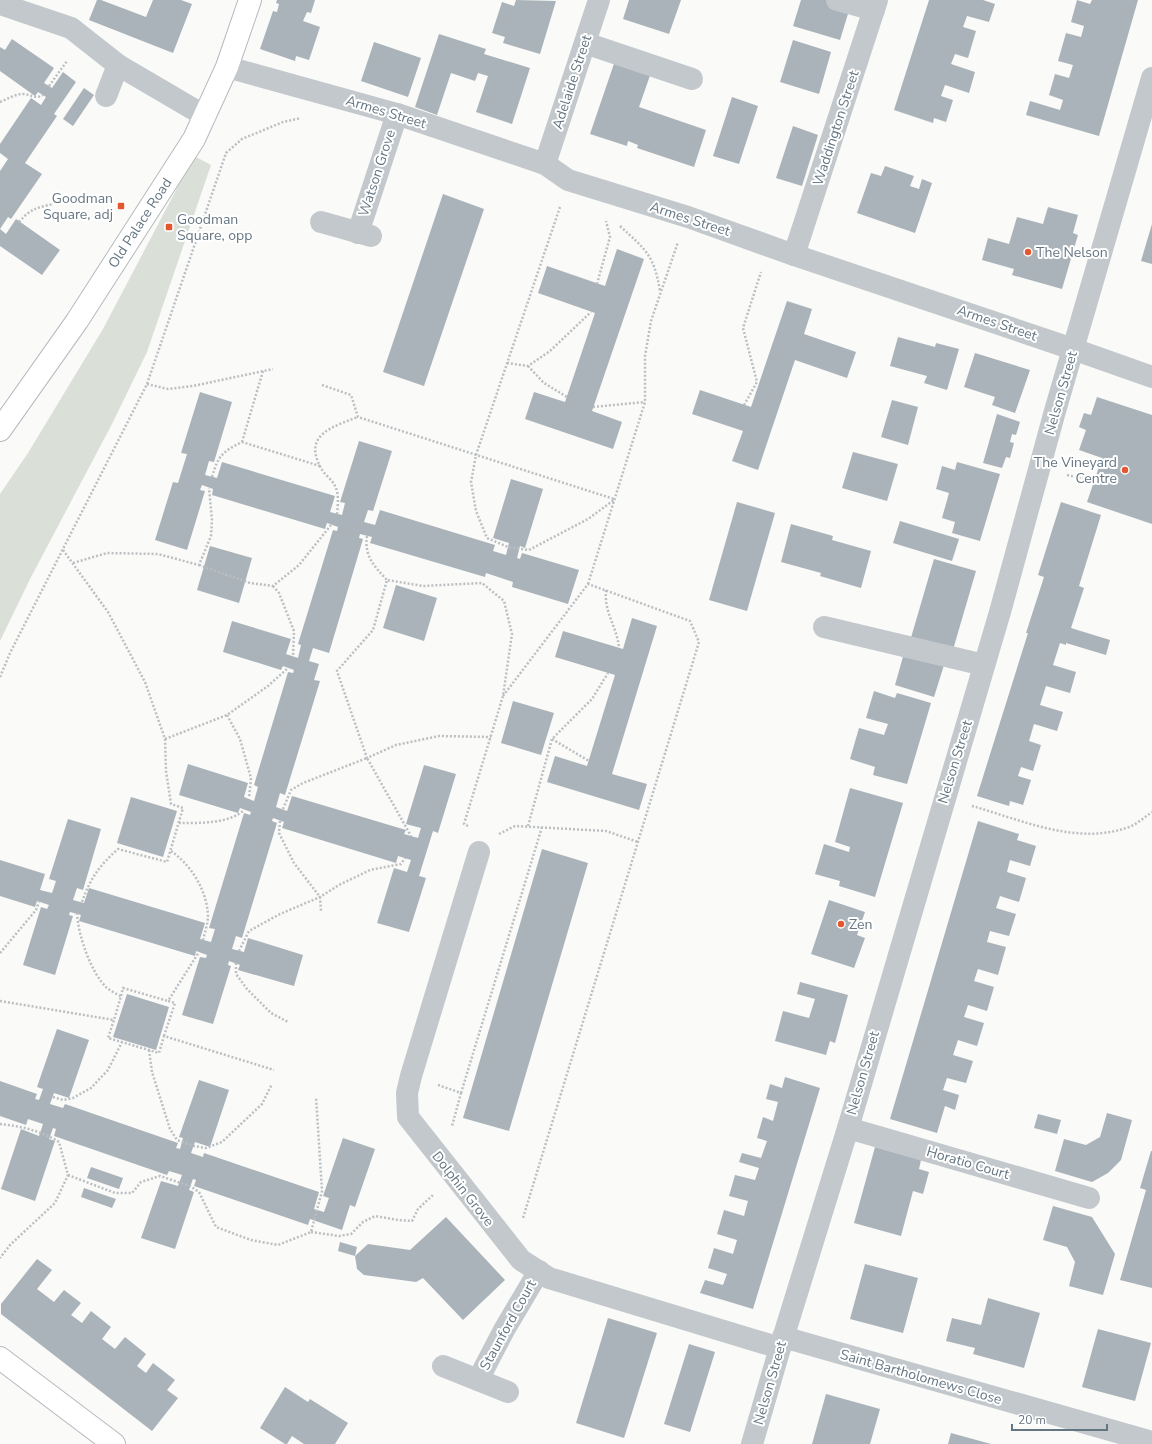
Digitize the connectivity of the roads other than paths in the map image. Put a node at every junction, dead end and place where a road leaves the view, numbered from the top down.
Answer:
1 (250, 0) edge
2 (598, 0) edge
3 (837, 0) edge
4 (0, 4) edge
5 (875, 5) edge
6 (585, 43) junction
7 (118, 65) junction
8 (227, 68) junction
9 (1152, 78) edge
10 (692, 79) dead end
11 (106, 96) dead end
12 (397, 114) junction
13 (205, 116) junction
14 (544, 164) junction
15 (321, 222) dead end
16 (794, 255) junction
17 (1073, 349) junction
18 (1152, 378) edge
19 (0, 430) edge
20 (824, 627) dead end
21 (984, 665) junction
22 (484, 846) road end
23 (848, 1128) junction
24 (1089, 1198) dead end
25 (539, 1271) junction
26 (781, 1342) junction
27 (0, 1358) edge
28 (444, 1366) dead end
29 (478, 1380) junction
30 (508, 1392) dead end
31 (107, 1442) edge
32 (1152, 1442) edge
33 (752, 1444) edge

1 - 8 main road, Old Palace Road
2 - 6 street, Adelaide Street
3 - 5 street
4 - 7 street
5 - 16 street, Waddington Street
6 - 10 street
6 - 14 street, Adelaide Street
7 - 11 street
7 - 13 street
8 - 12 street, Armes Street
8 - 13 main road, Old Palace Road
9 - 17 street, Nelson Street
12 - 14 street, Armes Street
12 - 15 street, Watson Grove
13 - 19 main road, Old Palace Road
14 - 16 street, Armes Street
16 - 17 street, Armes Street
17 - 18 street, Armes Street
17 - 21 street, Nelson Street
20 - 21 street
21 - 23 street, Nelson Street
22 - 25 street, Dolphin Grove
23 - 24 street, Horatio Court
23 - 26 street, Nelson Street
25 - 26 street, Dolphin Grove
25 - 29 street, Staunford Court
26 - 32 street, Saint Bartholomews Close
26 - 33 street, Nelson Street
27 - 31 main road
28 - 29 street, Staunford Court
29 - 30 street, Staunford Court

